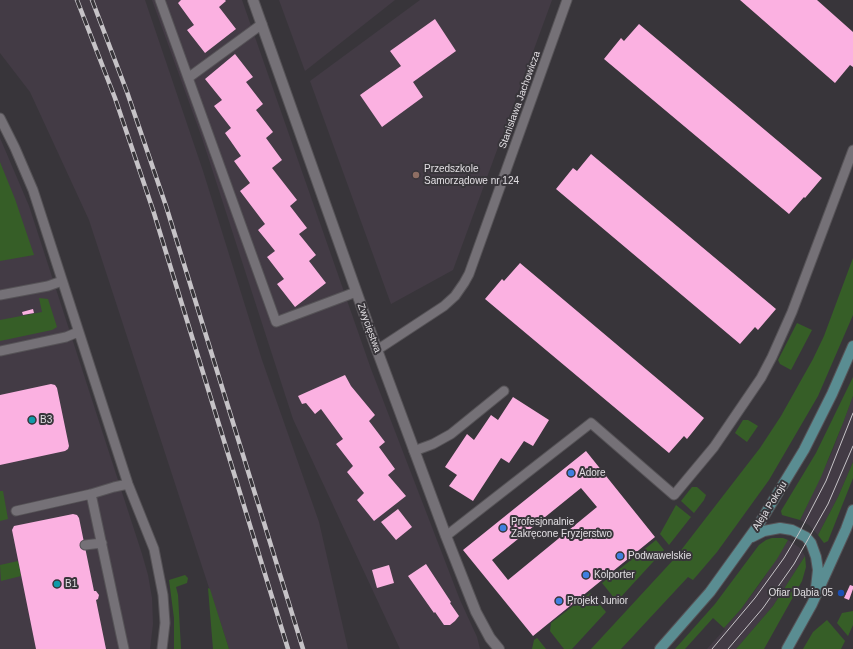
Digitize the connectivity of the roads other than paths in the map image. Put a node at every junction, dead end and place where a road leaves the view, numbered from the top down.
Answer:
1 (160, 0) edge
2 (253, 0) edge
3 (567, 0) edge
4 (262, 24) junction
5 (188, 78) junction
6 (1, 123) edge
7 (853, 150) edge
8 (62, 281) junction
9 (356, 292) junction
10 (0, 295) edge
11 (78, 332) junction
12 (853, 346) edge
13 (377, 350) junction
14 (0, 351) edge
15 (504, 391) dead end
16 (414, 451) junction
17 (128, 484) junction
18 (91, 494) junction
19 (853, 510) edge
20 (16, 511) dead end
21 (446, 536) junction
22 (750, 539) junction
23 (102, 543) junction
24 (84, 545) dead end
25 (812, 604) junction
26 (124, 649) edge
27 (162, 649) edge
28 (499, 649) edge
29 (660, 649) edge
30 (787, 649) edge

1 - 5 lane
2 - 4 street, Zwycięstwa
3 - 13 lane, Stanisława Jachowicza
4 - 5 lane
4 - 9 street, Zwycięstwa
5 - 9 lane
6 - 8 lane
7 - 21 lane
8 - 10 lane
8 - 11 lane
9 - 13 street, Zwycięstwa
11 - 14 lane
11 - 17 lane
12 - 22 main road, Aleja Pokoju
13 - 16 street, Zwycięstwa
15 - 16 lane
16 - 21 street, Zwycięstwa
17 - 18 lane
17 - 27 lane
18 - 20 lane
18 - 23 lane
19 - 25 main road
21 - 28 street, Zwycięstwa
22 - 25 main road
22 - 29 main road, Aleja Pokoju
23 - 24 lane
23 - 26 lane
25 - 30 main road

